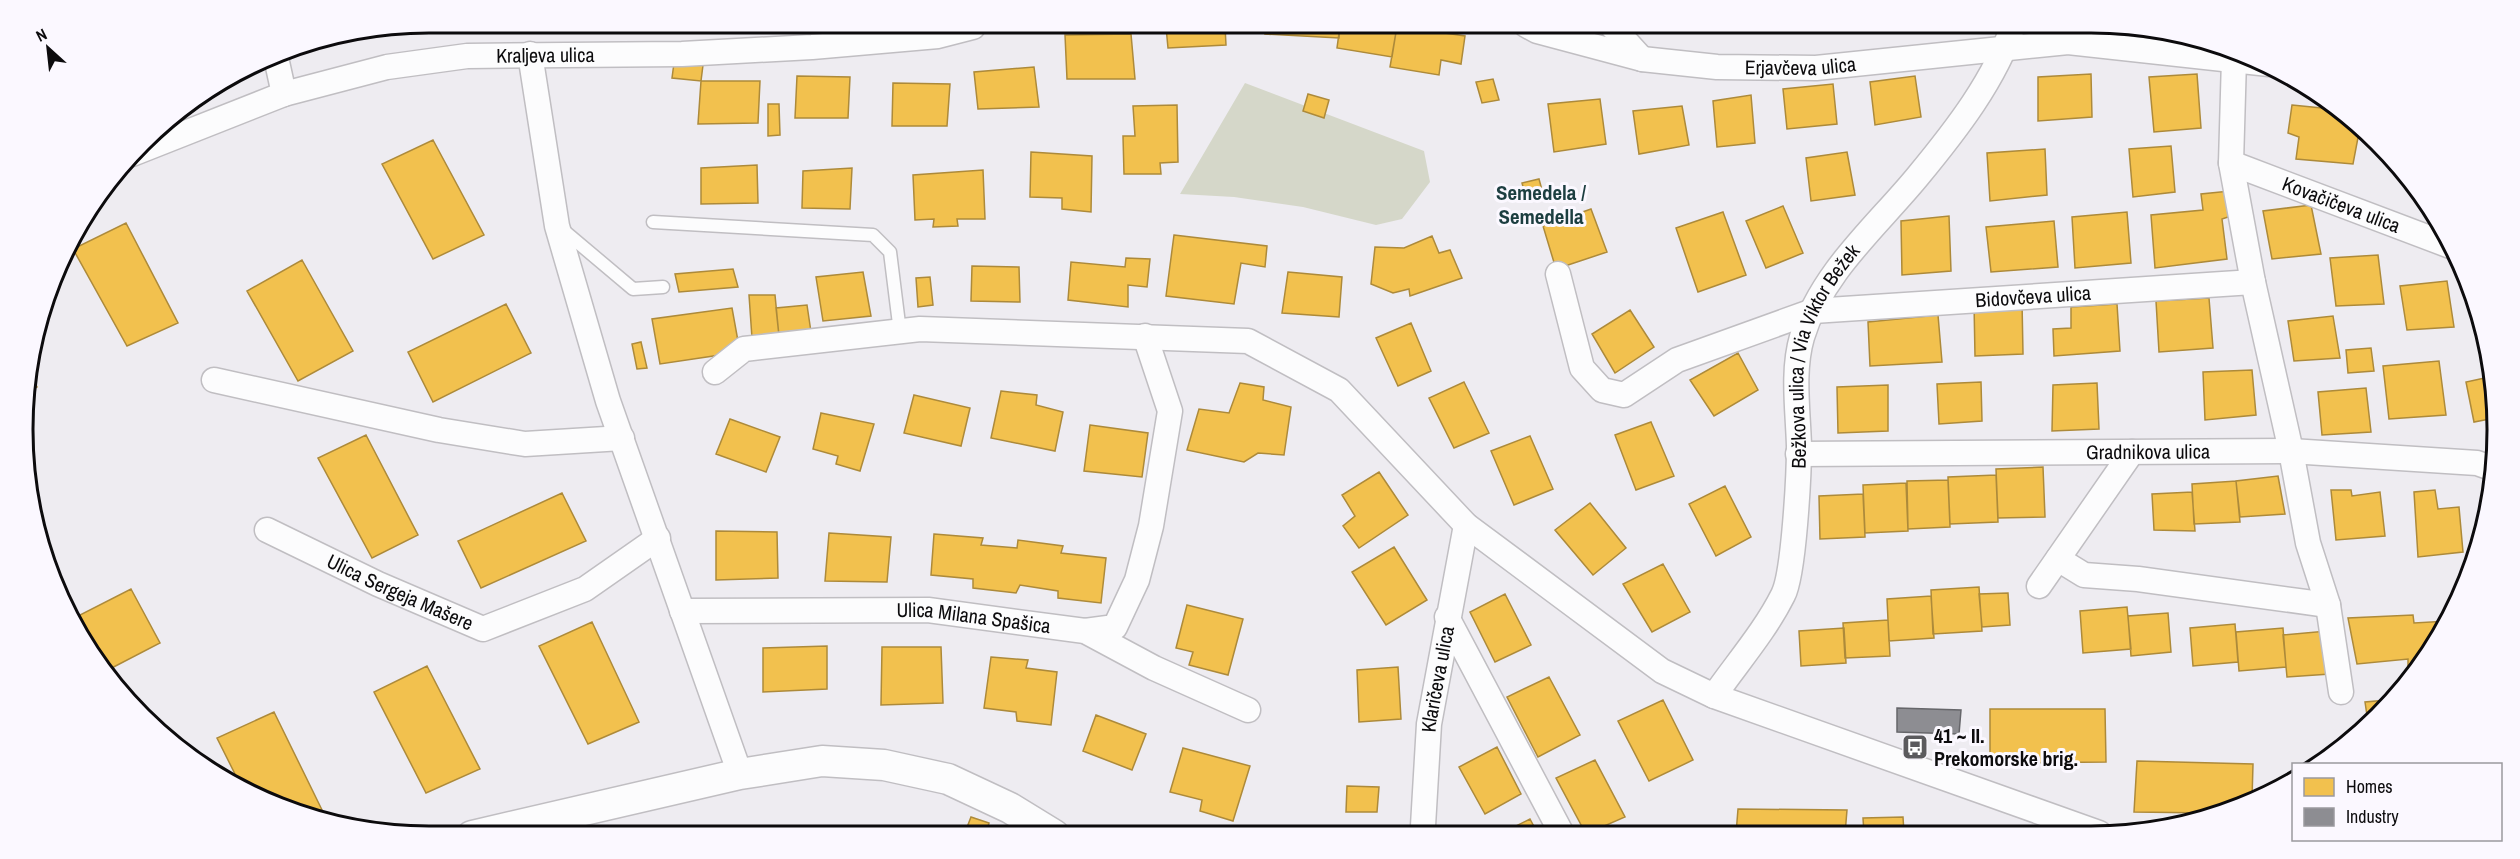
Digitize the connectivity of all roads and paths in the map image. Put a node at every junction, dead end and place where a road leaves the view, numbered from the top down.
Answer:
1 (950, 33) edge
2 (1544, 33) edge
3 (1618, 33) edge
4 (2011, 33) edge
5 (2006, 47) junction
6 (530, 54) junction
7 (1642, 59) junction
8 (2230, 59) edge
9 (2234, 59) edge
10 (277, 63) edge
11 (284, 94) junction
12 (152, 146) edge
13 (2231, 163) junction
14 (653, 222) dead end
15 (557, 226) junction
16 (2440, 242) edge
17 (1558, 274) dead end
18 (2253, 282) junction
19 (663, 287) dead end
20 (1813, 311) junction
21 (900, 332) junction
22 (1145, 336) junction
23 (715, 372) dead end
24 (214, 380) dead end
25 (622, 438) junction
26 (2291, 451) junction
27 (2132, 452) junction
28 (1798, 454) junction
29 (2485, 466) edge
30 (1466, 525) junction
31 (267, 530) dead end
32 (658, 538) junction
33 (2058, 559) junction
34 (2039, 586) dead end
35 (2328, 605) junction
36 (682, 611) junction
37 (1448, 617) junction
38 (1084, 631) junction
39 (2341, 692) dead end
40 (1714, 696) junction
41 (1248, 710) dead end
42 (740, 774) junction
43 (515, 826) edge
44 (1039, 826) edge
45 (1423, 826) edge
46 (1558, 826) edge
47 (2079, 826) edge

1 - 6 street, Kraljeva ulica
2 - 7 street
3 - 7 street
4 - 5 street, Bežkova ulica / Via Viktor Bežek
5 - 7 street, Erjavčeva ulica
5 - 8 street, Erjavčeva ulica
5 - 20 street, Bežkova ulica / Via Viktor Bežek
6 - 11 street, Kraljeva ulica
6 - 15 street
9 - 13 street
10 - 11 street
11 - 12 street, Kraljeva ulica
13 - 16 street, Kovačičeva ulica
13 - 18 street
14 - 21 lane
15 - 19 lane
15 - 25 street
17 - 20 street, Bidovčeva ulica
18 - 20 street, Bidovčeva ulica
18 - 26 street
20 - 28 street, Bežkova ulica / Via Viktor Bežek
21 - 22 street
21 - 23 street
22 - 30 street
22 - 38 street
24 - 25 street
25 - 32 street
26 - 27 street, Gradnikova ulica
26 - 29 street, Gradnikova ulica
26 - 35 street
27 - 28 street, Gradnikova ulica
27 - 33 street
28 - 40 street, Bežkova ulica / Via Viktor Bežek
30 - 37 street, Klaričeva ulica
30 - 40 street
31 - 32 street, Ulica Sergeja Mašere
32 - 36 street
33 - 34 street
33 - 35 street
35 - 39 street
36 - 38 street, Ulica Milana Spašica
36 - 42 street
37 - 45 street, Klaričeva ulica
37 - 46 street
38 - 41 street, Ulica Milana Spašica
40 - 47 street
42 - 43 street
42 - 44 street

